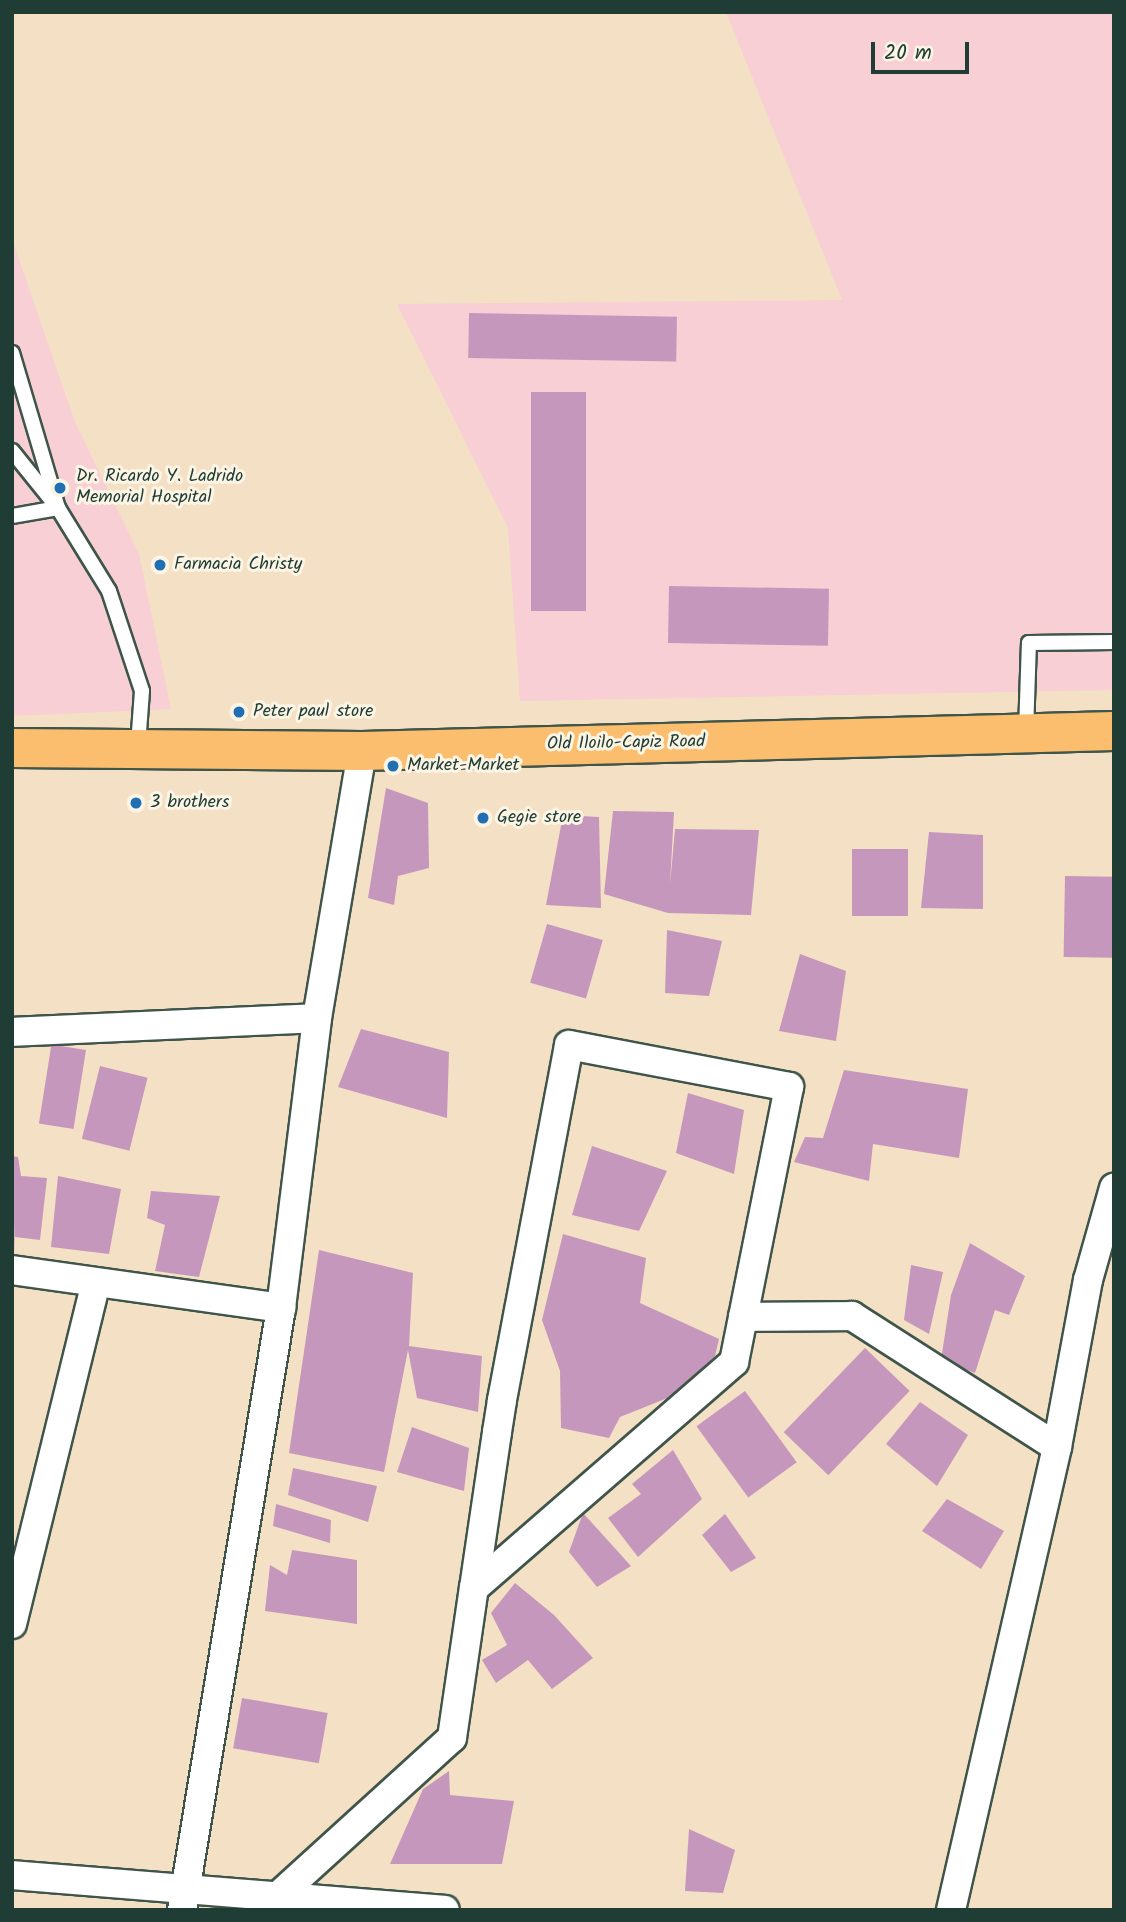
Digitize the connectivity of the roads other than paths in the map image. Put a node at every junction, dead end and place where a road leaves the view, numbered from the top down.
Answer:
1 (12, 353) edge
2 (12, 452) edge
3 (58, 508) junction
4 (12, 516) edge
5 (1114, 642) edge
6 (1114, 732) edge
7 (1026, 734) junction
8 (12, 748) edge
9 (137, 749) junction
10 (362, 751) junction
11 (317, 1018) junction
12 (12, 1032) edge
13 (1114, 1188) edge
14 (12, 1270) edge
15 (96, 1283) junction
16 (281, 1308) junction
17 (743, 1317) junction
18 (1057, 1447) junction
19 (474, 1588) junction
20 (12, 1624) edge
21 (12, 1875) edge
22 (277, 1898) junction
23 (185, 1900) edge
24 (445, 1910) edge
25 (951, 1910) edge

1 - 3 lane
2 - 3 lane
3 - 4 lane
3 - 9 lane
5 - 7 lane
6 - 7 main road, Old Iloilo-Capiz Road
7 - 10 main road, Old Iloilo-Capiz Road
8 - 9 main road, Old Iloilo-Capiz Road
9 - 10 main road, Old Iloilo-Capiz Road
10 - 11 street
11 - 12 street
11 - 16 street
13 - 18 street
14 - 15 street
15 - 16 street
15 - 20 street
16 - 23 street
17 - 18 street
17 - 19 street
17 - 19 street
18 - 25 street
19 - 22 street
21 - 23 street
22 - 23 street
22 - 24 street

